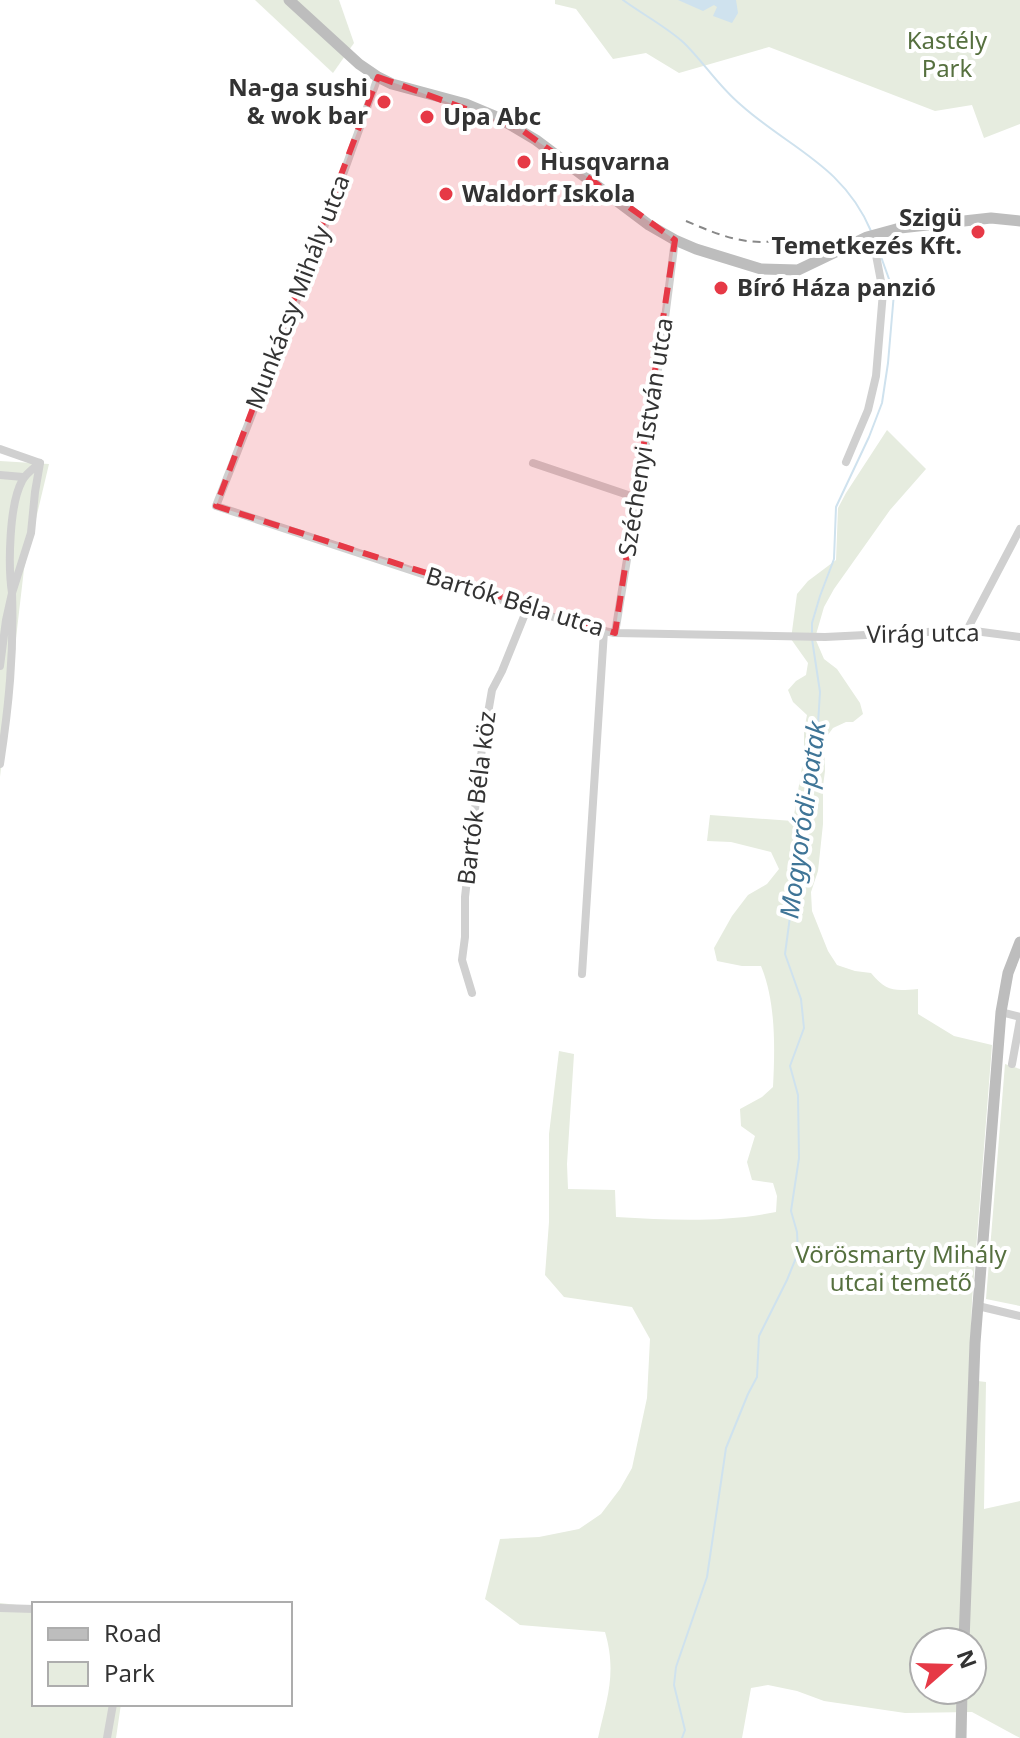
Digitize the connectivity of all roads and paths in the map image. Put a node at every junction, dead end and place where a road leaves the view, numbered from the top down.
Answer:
1 (289, 0) edge
2 (378, 77) junction
3 (1020, 221) edge
4 (675, 240) junction
5 (851, 244) junction
6 (0, 449) edge
7 (846, 462) dead end
8 (40, 463) junction
9 (533, 463) dead end
10 (0, 475) edge
11 (23, 477) junction
12 (637, 498) junction
13 (216, 506) joint
14 (1020, 529) edge
15 (12, 593) junction
16 (527, 609) junction
17 (967, 630) junction
18 (604, 631) junction
19 (615, 633) junction
20 (825, 637) joint
21 (1020, 637) edge
22 (0, 666) edge
23 (0, 764) edge
24 (1020, 942) edge
25 (582, 974) dead end
26 (472, 993) dead end
27 (1001, 1012) junction
28 (1020, 1019) edge
29 (998, 1051) junction
30 (1018, 1054) edge
31 (1012, 1064) dead end
32 (978, 1306) junction
33 (1020, 1316) edge
34 (0, 1608) edge
35 (32, 1609) edge
36 (965, 1626) edge
37 (113, 1706) edge
38 (962, 1706) edge
39 (107, 1738) edge
40 (961, 1738) edge

1 - 2 main road
2 - 4 main road
2 - 13 street, Munkácsy Mihály utca
3 - 5 main road
4 - 5 main road
4 - 12 street, Széchenyi István utca
5 - 7 street
6 - 8 street
8 - 11 street
8 - 15 street
9 - 12 street
10 - 11 street
11 - 15 street
12 - 19 street, Széchenyi István utca
13 - 16 street, Bartók Béla utca
14 - 17 street
15 - 22 street
15 - 23 street
16 - 18 street, Bartók Béla utca
16 - 26 street, Bartók Béla köz
17 - 20 street, Virág utca
17 - 21 street, Virág utca
18 - 19 street, Bartók Béla utca
18 - 25 street
19 - 20 street, Bartók Béla utca
24 - 27 main road
27 - 28 street
27 - 29 main road
28 - 30 street
29 - 30 street
29 - 32 main road
30 - 31 street
32 - 33 street
32 - 36 main road
34 - 35 street
37 - 39 street
38 - 40 main road

